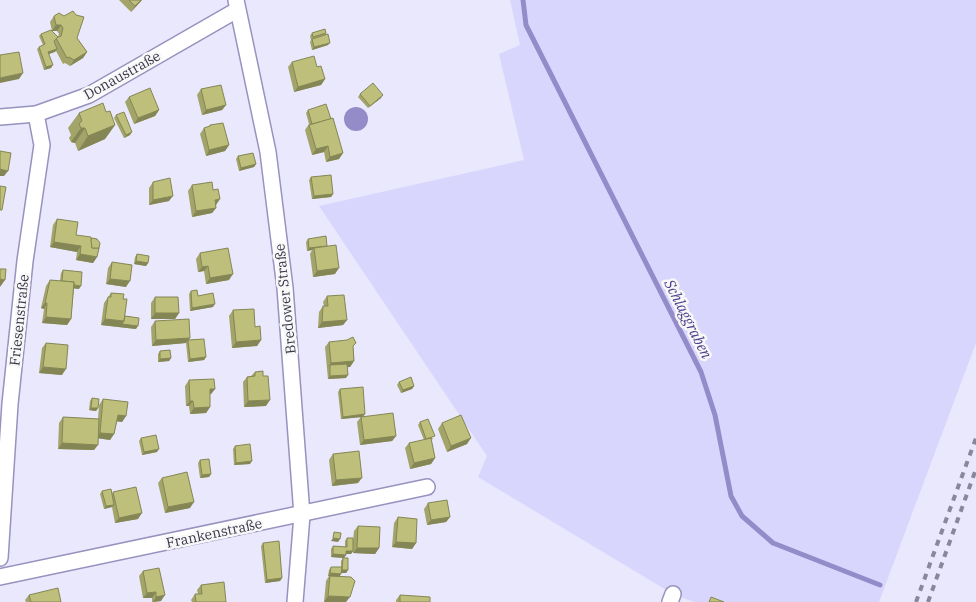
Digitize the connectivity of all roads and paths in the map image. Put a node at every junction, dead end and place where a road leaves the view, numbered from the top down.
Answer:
1 (237, 5) edge
2 (36, 114) junction
3 (0, 117) edge
4 (427, 487) dead end
5 (302, 515) junction
6 (0, 558) edge
7 (0, 577) edge
8 (295, 602) edge

1 - 2 street, Donaustraße
1 - 5 street, Bredower Straße
2 - 3 street, Donaustraße
2 - 6 street, Friesenstraße
4 - 5 street, Frankenstraße
5 - 7 street, Frankenstraße
5 - 8 street, Bredower Straße

